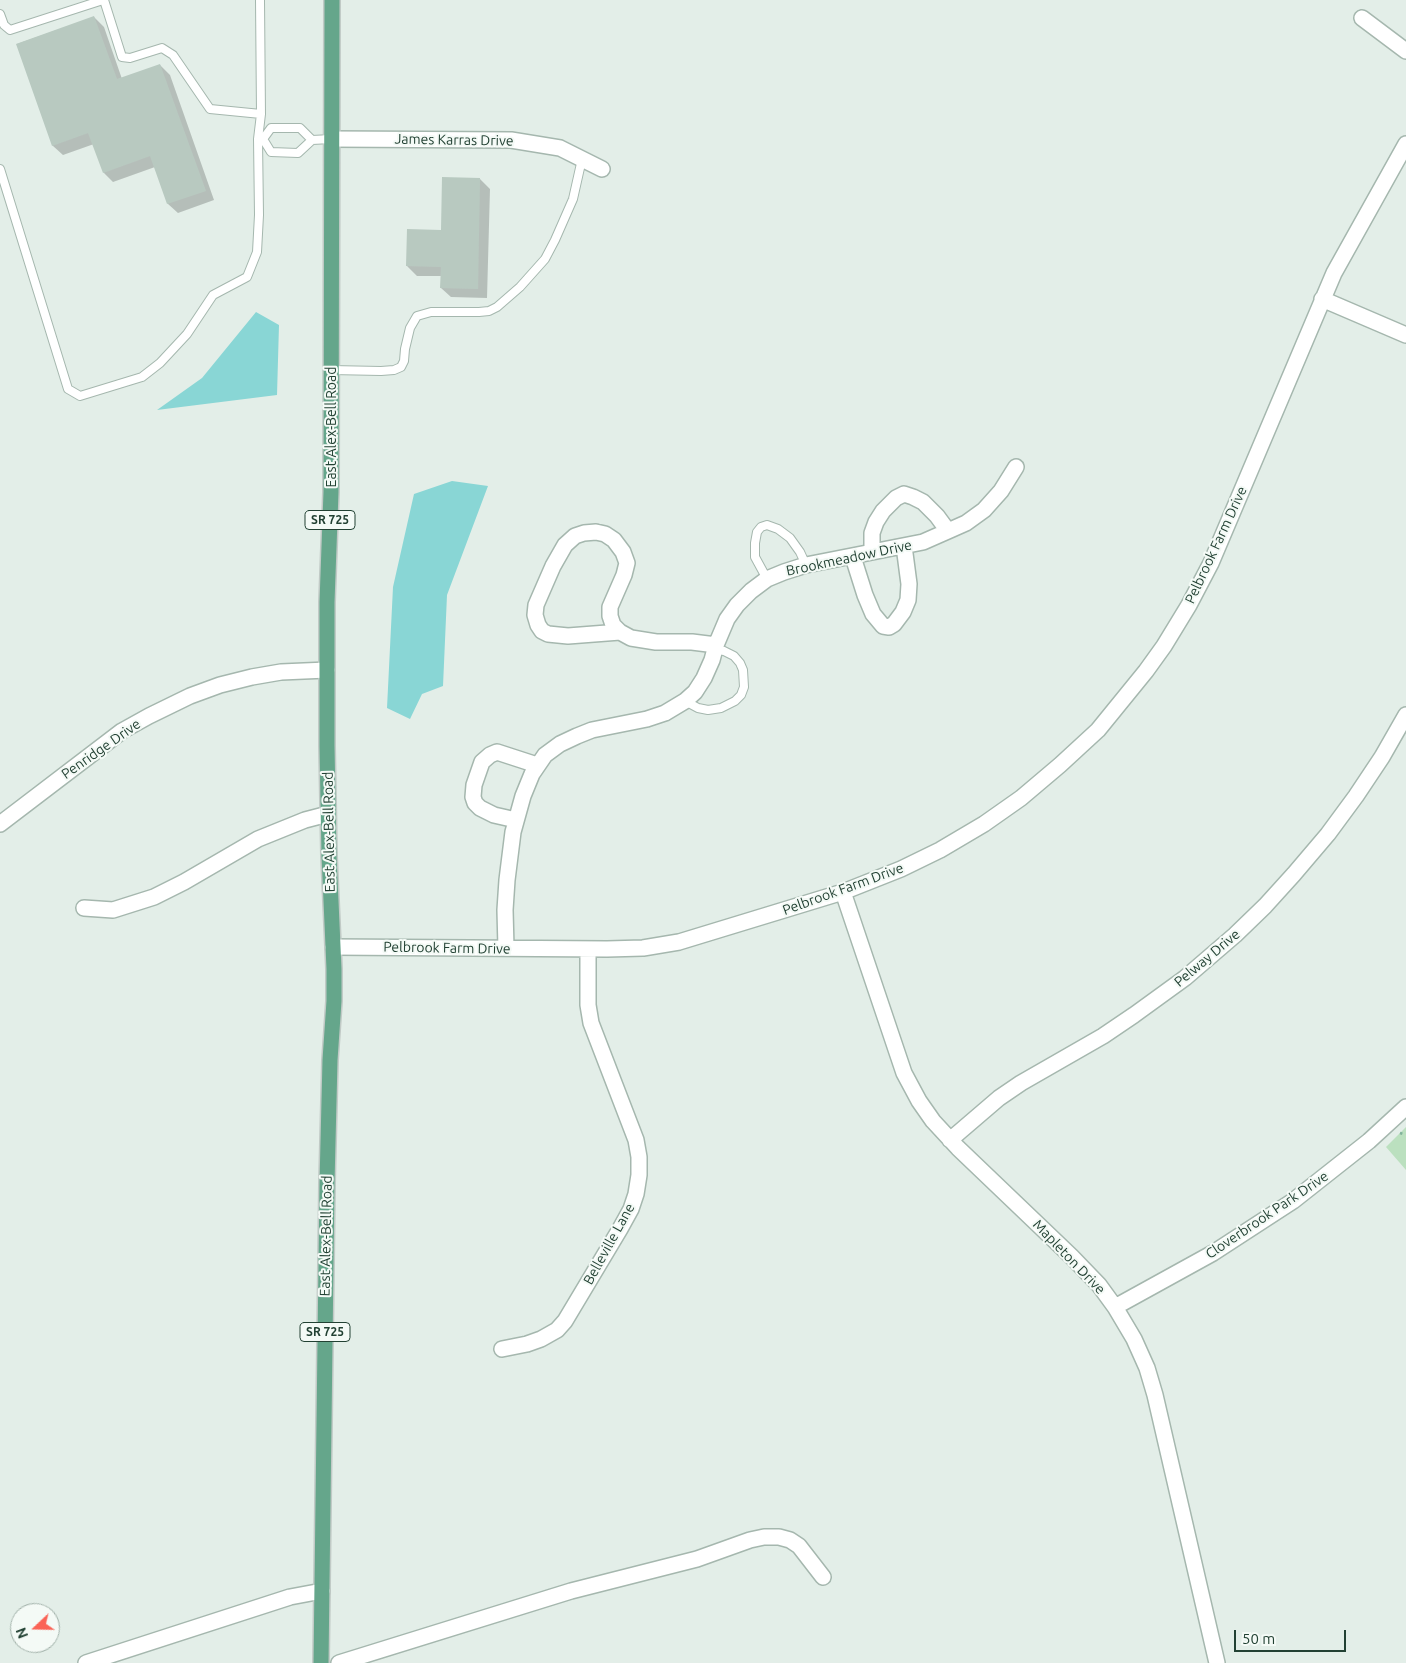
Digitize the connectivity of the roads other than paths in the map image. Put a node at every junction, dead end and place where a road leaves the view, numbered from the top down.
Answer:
1 (103, 0) edge
2 (260, 0) edge
3 (332, 0) edge
4 (0, 14) edge
5 (1362, 18) dead end
6 (1406, 51) edge
7 (260, 114) junction
8 (260, 139) junction
9 (331, 139) junction
10 (312, 140) junction
11 (1406, 144) edge
12 (582, 159) junction
13 (0, 169) edge
14 (602, 169) dead end
15 (1322, 299) junction
16 (1406, 335) edge
17 (332, 370) junction
18 (1016, 467) dead end
19 (948, 531) junction
20 (904, 546) junction
21 (872, 552) junction
22 (853, 557) junction
23 (806, 565) junction
24 (767, 579) junction
25 (620, 632) junction
26 (716, 647) junction
27 (327, 670) junction
28 (685, 701) junction
29 (1406, 715) edge
30 (537, 765) junction
31 (328, 814) junction
32 (516, 820) junction
33 (0, 824) edge
34 (843, 892) junction
35 (84, 908) dead end
36 (333, 947) junction
37 (506, 948) junction
38 (588, 949) junction
39 (1406, 1107) edge
40 (950, 1140) junction
41 (1115, 1307) junction
42 (502, 1349) dead end
43 (823, 1577) dead end
44 (322, 1592) junction
45 (86, 1663) edge
46 (321, 1663) edge
47 (339, 1663) edge
48 (1217, 1663) edge

1 - 4 lane
1 - 7 lane
2 - 7 lane
3 - 9 main road, East Alex-Bell Road / SR 725
5 - 6 street
7 - 8 lane
8 - 10 lane
8 - 10 lane
8 - 13 lane
9 - 10 lane
9 - 12 street, James Karras Drive
9 - 17 main road, East Alex-Bell Road / SR 725
11 - 15 street, Pelbrook Farm Drive
12 - 14 street, James Karras Drive
12 - 17 lane
15 - 16 street
15 - 34 street, Pelbrook Farm Drive
17 - 27 main road, East Alex-Bell Road / SR 725
18 - 19 street, Brookmeadow Drive
19 - 20 street, Brookmeadow Drive
19 - 21 street
20 - 21 street, Brookmeadow Drive
20 - 22 street
21 - 22 street, Brookmeadow Drive
22 - 23 street, Brookmeadow Drive
23 - 24 street, Brookmeadow Drive
23 - 24 lane
24 - 26 street, Brookmeadow Drive
25 - 25 street
25 - 26 street
26 - 28 street, Brookmeadow Drive
26 - 28 lane
27 - 31 main road, East Alex-Bell Road / SR 725
27 - 33 street, Penridge Drive
28 - 30 street, Brookmeadow Drive
29 - 40 street, Pelway Drive
30 - 32 street, Brookmeadow Drive
30 - 32 street
31 - 35 street
31 - 36 main road, East Alex-Bell Road / SR 725
32 - 37 street, Brookmeadow Drive
34 - 38 street, Pelbrook Farm Drive
34 - 40 street, Mapleton Drive
36 - 37 street, Pelbrook Farm Drive
36 - 44 main road, East Alex-Bell Road / SR 725
37 - 38 street, Pelbrook Farm Drive
38 - 42 street, Belleville Lane
39 - 41 street, Cloverbrook Park Drive
40 - 41 street, Mapleton Drive
41 - 48 street, Mapleton Drive
43 - 47 street
44 - 45 street
44 - 46 main road, East Alex-Bell Road / SR 725

